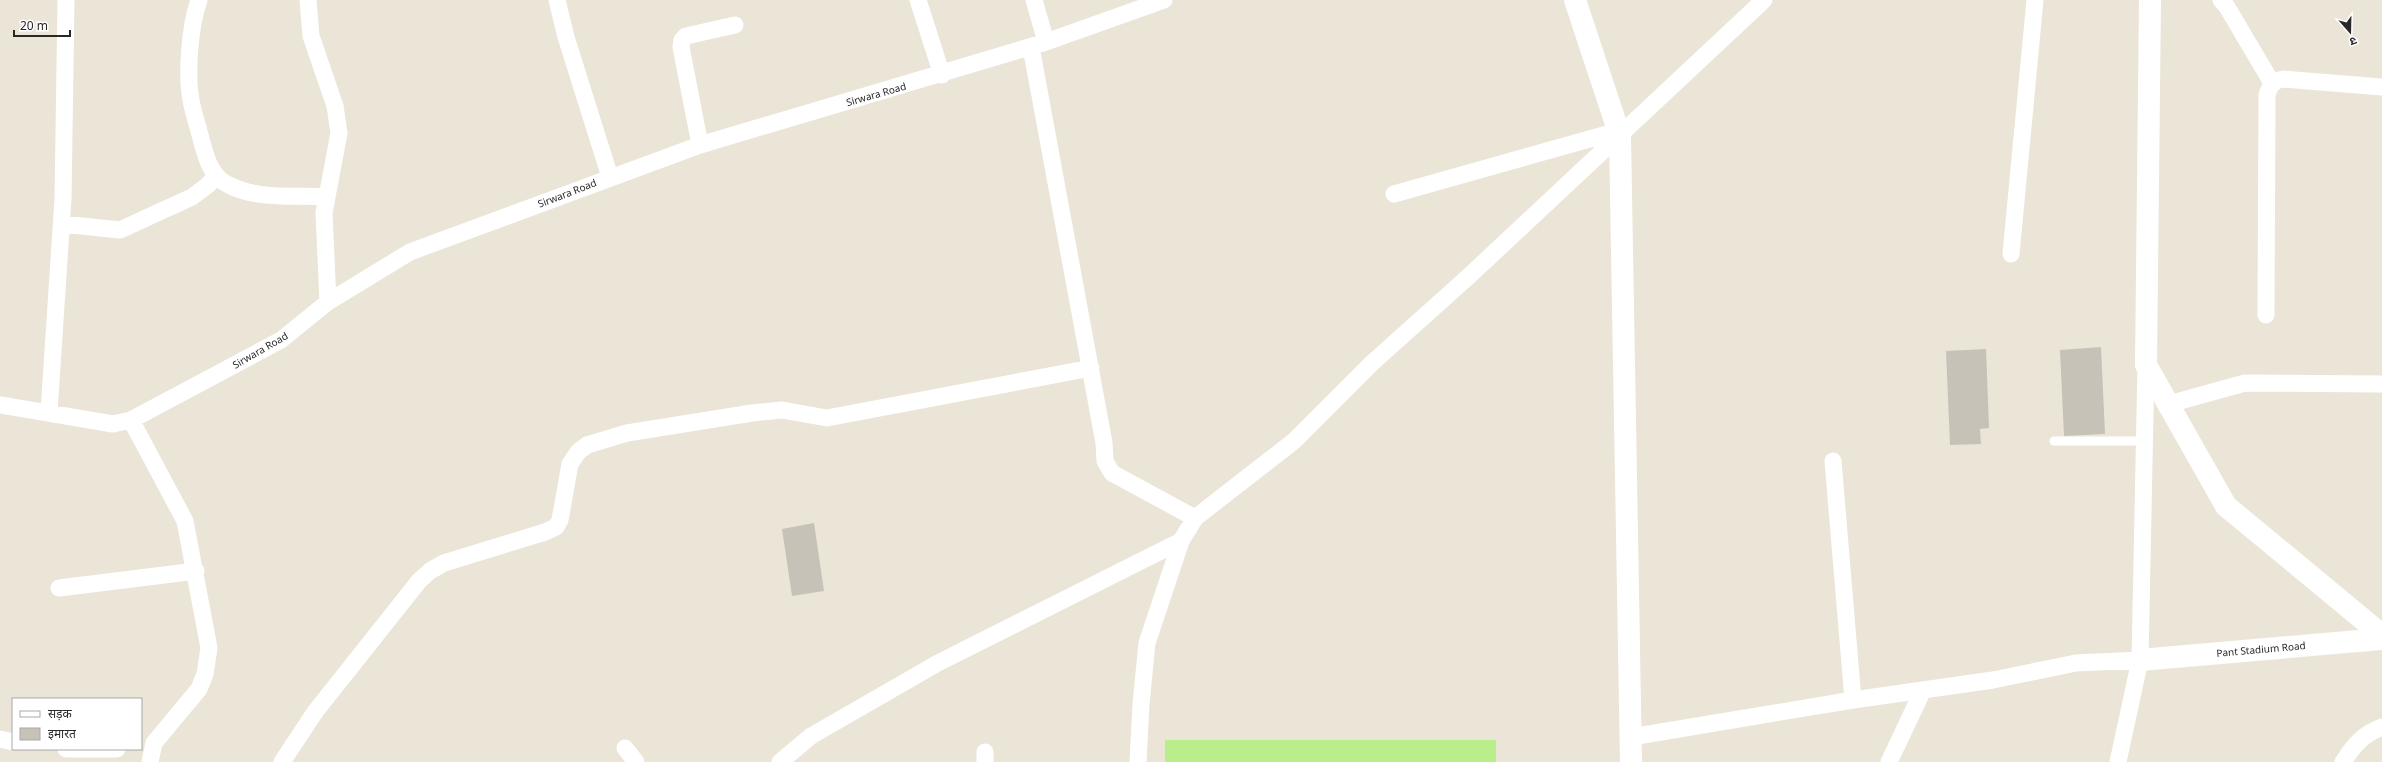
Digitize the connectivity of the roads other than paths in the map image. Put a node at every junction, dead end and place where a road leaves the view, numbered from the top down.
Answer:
1 (66, 0) edge
2 (199, 0) edge
3 (308, 0) edge
4 (557, 0) edge
5 (918, 0) edge
6 (1034, 0) edge
7 (1576, 0) edge
8 (1764, 0) edge
9 (2035, 0) edge
10 (2150, 0) edge
11 (2220, 0) edge
12 (1159, 1) edge
13 (735, 25) dead end
14 (1038, 45) junction
15 (942, 75) junction
16 (2272, 83) junction
17 (2382, 87) edge
18 (1619, 133) junction
19 (700, 145) junction
20 (216, 176) junction
21 (610, 177) junction
22 (1394, 194) dead end
23 (326, 197) junction
24 (62, 224) junction
25 (2011, 254) dead end
26 (328, 302) junction
27 (2266, 315) dead end
28 (2146, 365) junction
29 (1091, 368) junction
30 (2382, 384) edge
31 (2169, 404) junction
32 (0, 405) edge
33 (49, 412) junction
34 (132, 420) junction
35 (2054, 441) dead end
36 (2145, 441) junction
37 (1833, 461) dead end
38 (1195, 518) junction
39 (1181, 541) junction
40 (196, 571) junction
41 (60, 588) dead end
42 (2382, 635) edge
43 (2382, 639) edge
44 (2140, 660) junction
45 (1923, 690) junction
46 (1853, 700) junction
47 (2382, 727) edge
48 (1631, 737) junction
49 (0, 739) edge
50 (12, 742) edge
51 (147, 744) edge
52 (624, 748) dead end
53 (69, 750) edge
54 (112, 750) edge
55 (84, 756) edge
56 (150, 762) edge
57 (282, 762) edge
58 (636, 762) edge
59 (780, 762) edge
60 (1138, 762) edge
61 (1631, 762) edge
62 (1889, 762) edge
63 (2118, 762) edge
64 (2343, 762) edge

1 - 24 street
2 - 20 street
3 - 23 street
4 - 21 street
5 - 15 street
6 - 14 street
7 - 18 street
8 - 18 street
9 - 25 street
10 - 28 street
11 - 16 street
12 - 14 street, Sirwara Road
13 - 19 street
14 - 15 street, Sirwara Road
14 - 29 street
15 - 19 street, Sirwara Road
16 - 17 street
16 - 27 street
18 - 22 street
18 - 38 street
18 - 48 street
19 - 21 street, Sirwara Road
20 - 23 street
20 - 24 street
21 - 26 street, Sirwara Road
23 - 26 street
24 - 33 street
26 - 34 street, Sirwara Road
28 - 31 street
28 - 36 street
29 - 38 street
29 - 57 street
30 - 31 street
31 - 42 street
32 - 33 street, Sirwara Road
33 - 34 street, Sirwara Road
34 - 40 street
35 - 36 lane
36 - 44 street
37 - 46 street
38 - 39 street
39 - 59 street
39 - 60 street
40 - 41 street
40 - 51 street
43 - 44 street, Pant Stadium Road
44 - 45 street
44 - 63 street
45 - 46 street
45 - 62 street
46 - 48 street
47 - 64 street
48 - 61 street
49 - 50 street
51 - 56 street
52 - 58 street
53 - 55 street
54 - 55 street

